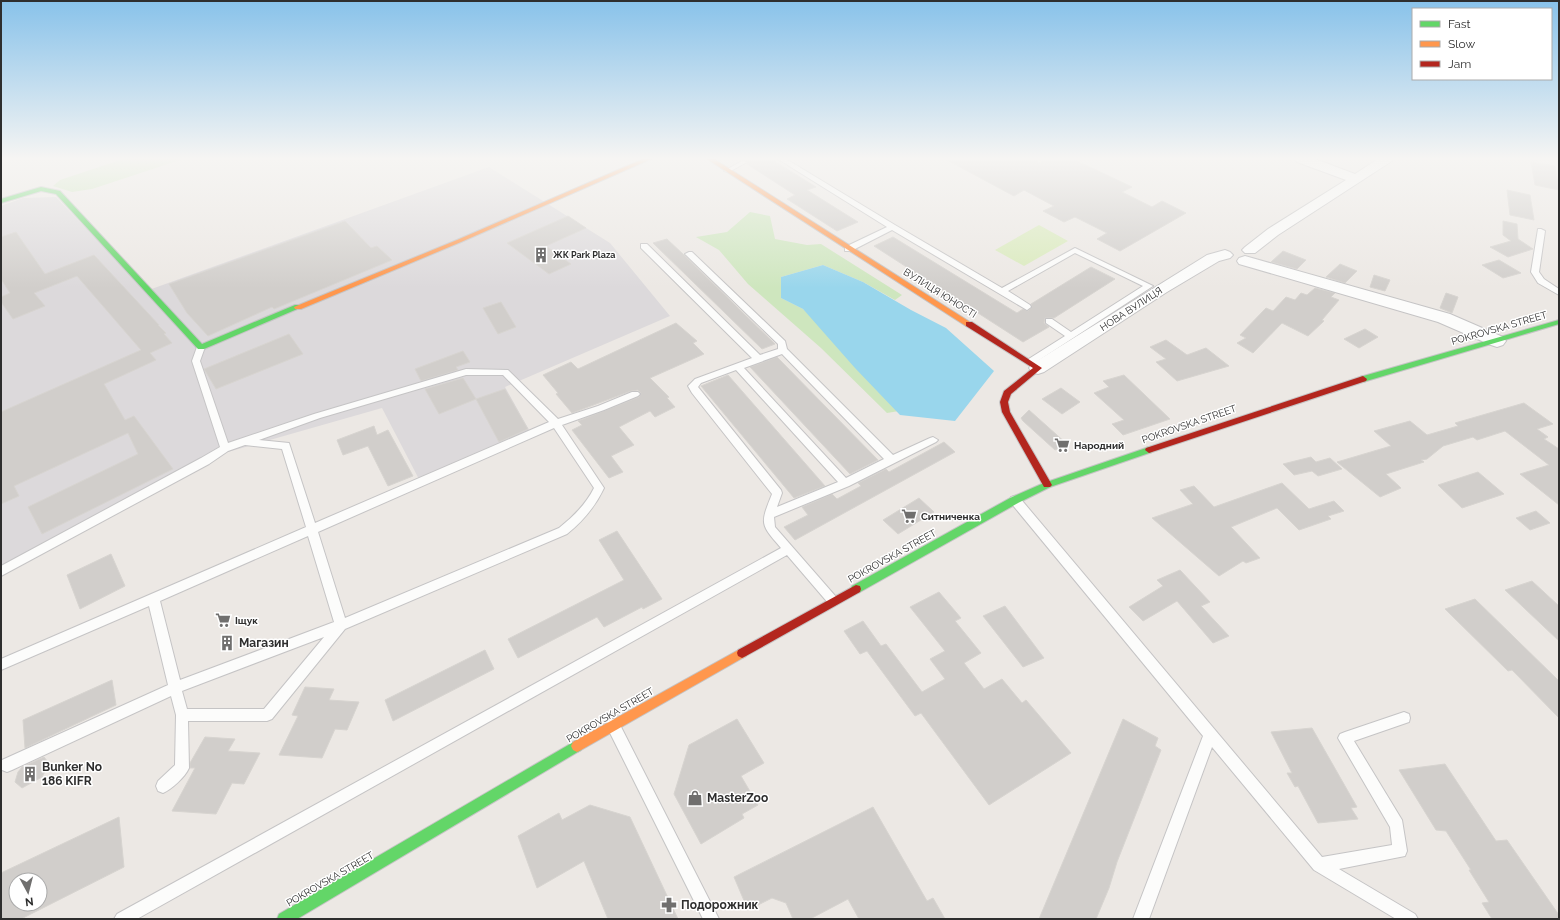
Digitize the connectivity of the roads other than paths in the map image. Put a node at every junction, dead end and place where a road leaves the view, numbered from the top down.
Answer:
1 (67, 202) edge
2 (549, 202) edge
3 (775, 202) edge
4 (851, 202) edge
5 (1320, 202) edge
6 (892, 227) junction
7 (1541, 231) dead end
8 (644, 246) dead end
9 (848, 249) junction
10 (689, 254) dead end
11 (1247, 256) junction
12 (1002, 291) junction
13 (1559, 293) edge
14 (1027, 307) dead end
15 (1049, 321) dead end
16 (1559, 322) edge
17 (1071, 336) junction
18 (1497, 341) junction
19 (201, 347) junction
20 (783, 350) junction
21 (758, 360) junction
22 (1034, 365) junction
23 (738, 367) junction
24 (635, 394) dead end
25 (556, 423) junction
26 (932, 440) dead end
27 (244, 441) junction
28 (224, 448) junction
29 (891, 460) junction
30 (845, 483) junction
31 (1047, 485) junction
32 (1015, 500) junction
33 (770, 515) junction
34 (311, 530) junction
35 (789, 549) junction
36 (1, 572) edge
37 (153, 598) junction
38 (833, 601) junction
39 (341, 625) junction
40 (1, 665) edge
41 (177, 687) junction
42 (182, 715) junction
43 (1404, 718) dead end
44 (613, 726) junction
45 (1210, 735) junction
46 (7, 765) dead end
47 (163, 786) dead end
48 (1319, 865) junction
49 (122, 919) edge
50 (284, 919) edge
51 (711, 919) edge
52 (1141, 919) edge
53 (1410, 919) edge

1 - 19 street
2 - 19 street
3 - 9 street, ВУЛИЦЯ ЮНОСТІ
4 - 6 lane
5 - 11 street
6 - 9 lane
6 - 12 lane
7 - 13 lane
8 - 21 lane
9 - 22 street, ВУЛИЦЯ ЮНОСТІ
10 - 20 lane
11 - 18 street
11 - 22 street, НОВА ВУЛИЦЯ
12 - 14 lane
12 - 17 lane
15 - 17 lane
16 - 18 street, POKROVSKA STREET
17 - 22 lane
18 - 31 street, POKROVSKA STREET
19 - 28 lane
20 - 21 lane
20 - 29 lane
21 - 23 lane
22 - 31 street
23 - 30 lane
23 - 33 lane
24 - 25 lane
25 - 27 lane
25 - 34 lane
25 - 39 lane
26 - 29 lane
27 - 28 lane
27 - 34 lane
28 - 36 lane
29 - 30 lane
30 - 33 lane
31 - 32 street, POKROVSKA STREET
32 - 38 street, POKROVSKA STREET
32 - 45 lane
33 - 35 lane
34 - 37 lane
34 - 39 lane
35 - 38 lane
35 - 49 lane
37 - 40 lane
37 - 41 lane
38 - 44 street, POKROVSKA STREET
39 - 41 lane
39 - 42 lane
41 - 42 lane
41 - 46 lane
42 - 47 lane
43 - 48 lane
44 - 50 street, POKROVSKA STREET
44 - 51 lane
45 - 48 lane
45 - 52 lane
48 - 53 lane

